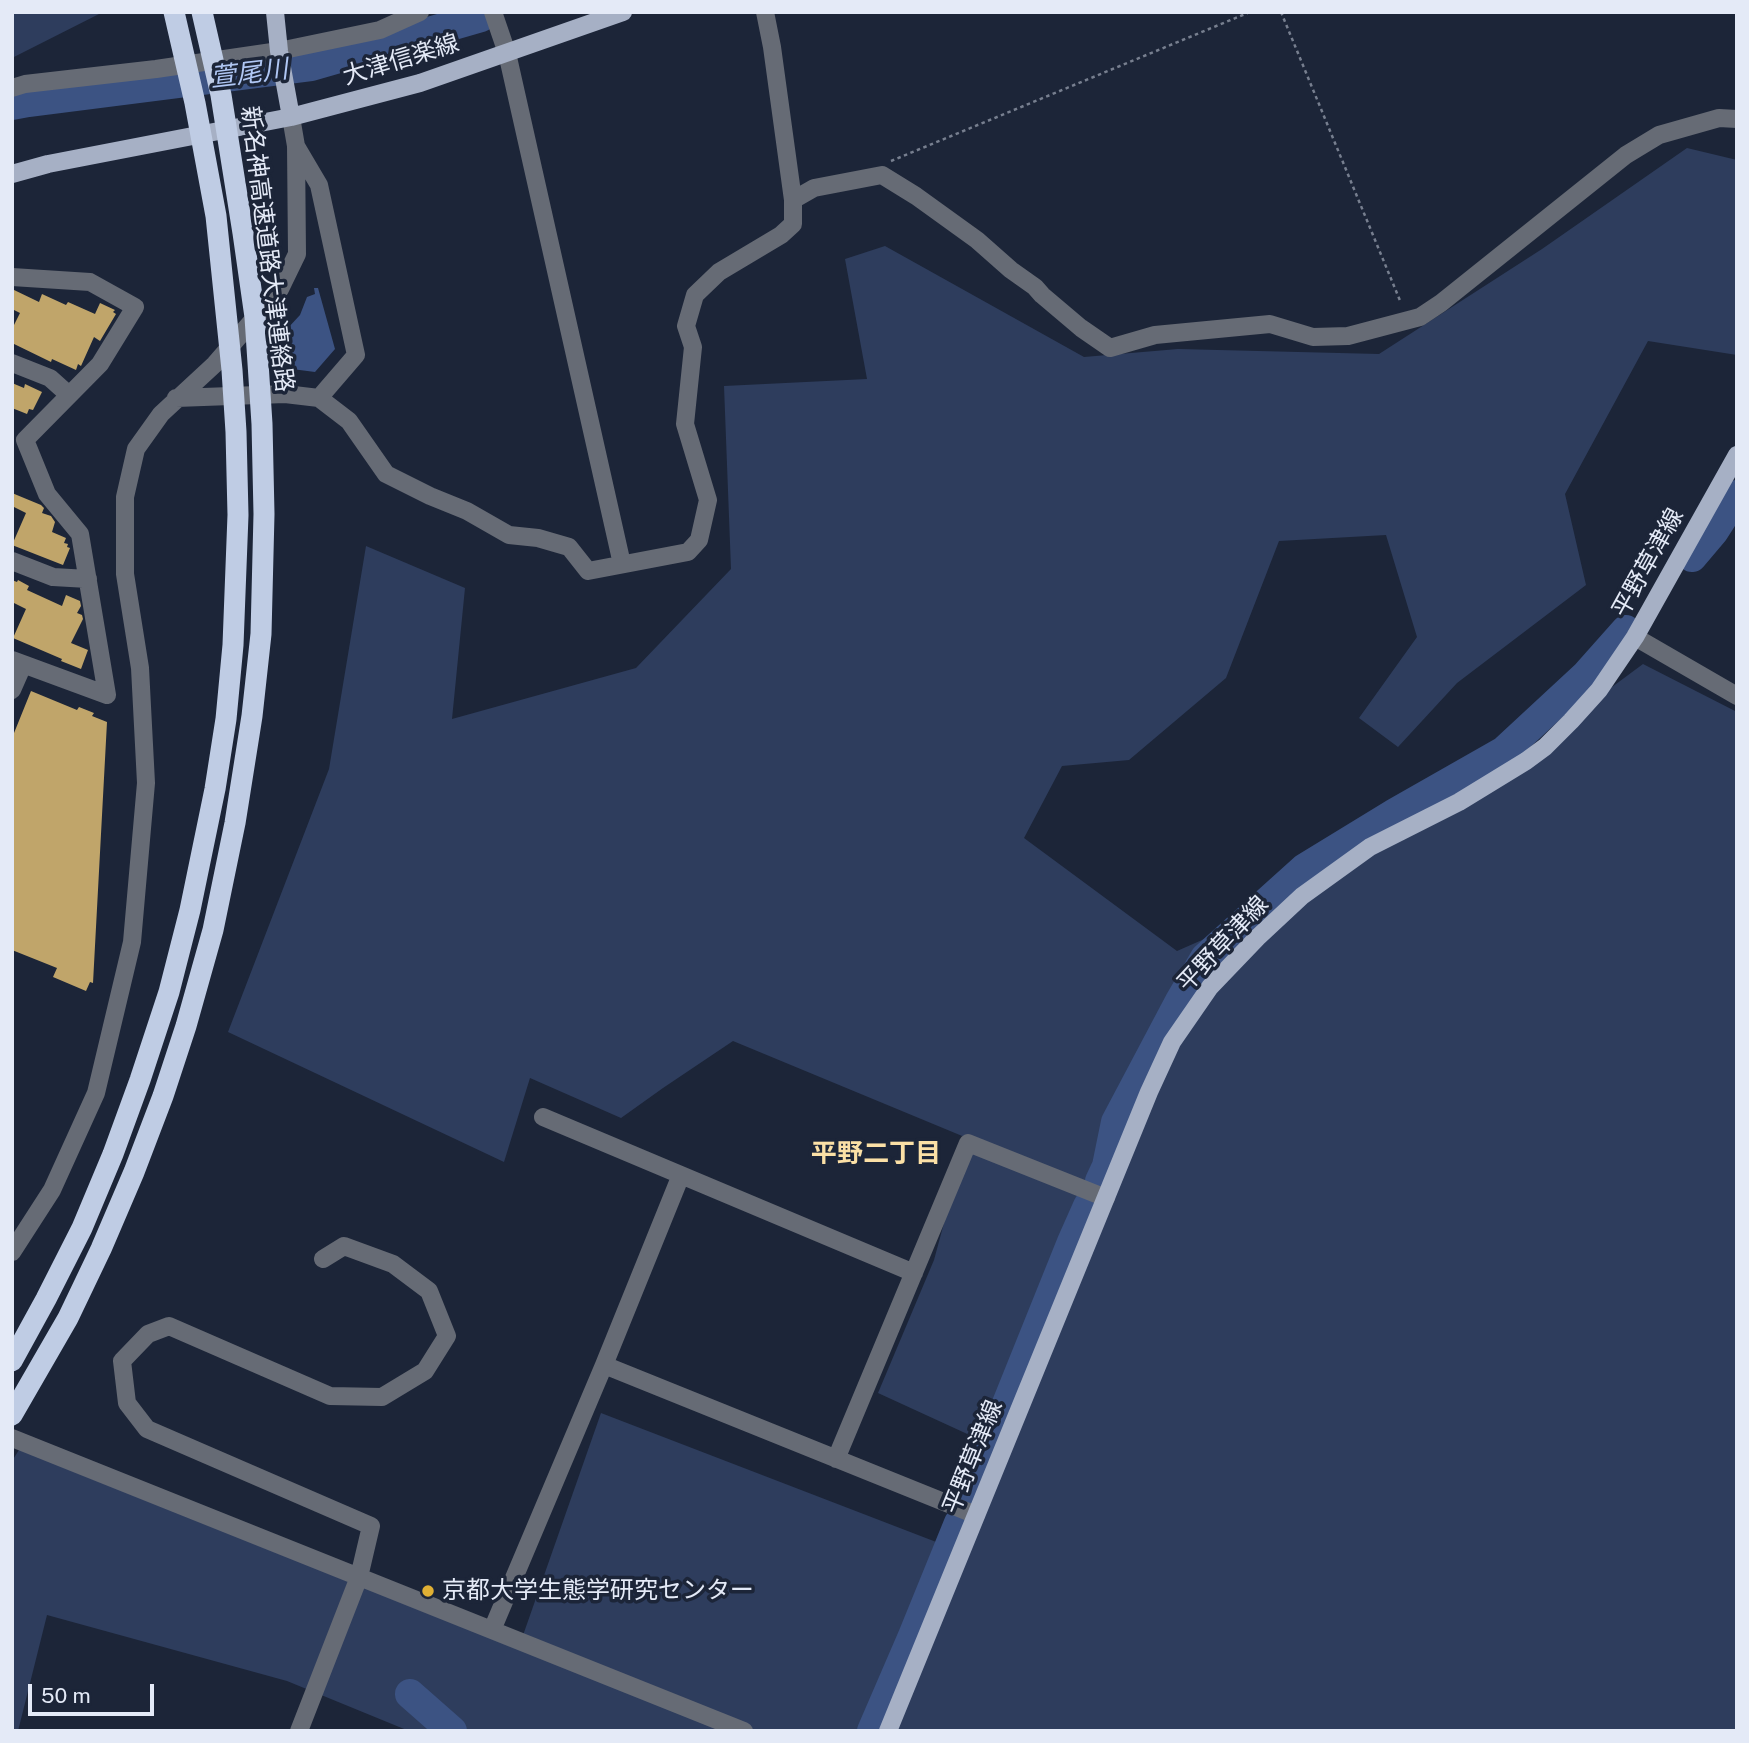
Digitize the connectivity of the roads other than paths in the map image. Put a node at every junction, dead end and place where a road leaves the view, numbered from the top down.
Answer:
1 (174, 12) edge
2 (202, 12) edge
3 (275, 12) edge
4 (420, 12) edge
5 (493, 12) edge
6 (623, 12) edge
7 (765, 12) edge
8 (504, 46) junction
9 (279, 53) junction
10 (12, 88) edge
11 (291, 117) junction
12 (1737, 119) edge
13 (296, 146) junction
14 (12, 174) edge
15 (793, 200) junction
16 (12, 277) edge
17 (12, 363) edge
18 (69, 395) junction
19 (176, 398) junction
20 (320, 398) junction
21 (20, 450) edge
22 (1737, 455) edge
23 (12, 561) edge
24 (622, 564) junction
25 (88, 579) junction
26 (1636, 637) junction
27 (18, 662) edge
28 (12, 690) edge
29 (1737, 696) edge
30 (543, 1117) dead end
31 (681, 1175) junction
32 (1106, 1198) junction
33 (12, 1252) edge
34 (323, 1259) dead end
35 (914, 1273) junction
36 (12, 1361) edge
37 (604, 1365) junction
38 (12, 1415) edge
39 (12, 1438) edge
40 (836, 1459) junction
41 (976, 1515) junction
42 (359, 1577) junction
43 (492, 1630) junction
44 (299, 1731) edge
45 (744, 1731) edge
46 (888, 1731) edge

1 - 36 highway, 新名神高速道路大津連絡路
2 - 38 highway, 新名神高速道路大津連絡路
3 - 9 main road
4 - 9 street
5 - 8 street
6 - 8 main road, 大津信楽線
7 - 15 street
8 - 11 main road, 大津信楽線
8 - 24 street
9 - 10 street
9 - 11 main road
11 - 13 street
11 - 14 main road, 大津信楽線
12 - 15 street
13 - 19 street
13 - 20 street
15 - 24 street
16 - 18 street
17 - 18 street
18 - 21 street
19 - 20 street
19 - 33 street
20 - 24 street
21 - 25 street
22 - 26 main road, 平野草津線
23 - 25 street
25 - 27 street
26 - 29 street
26 - 32 main road, 平野草津線
27 - 28 street
30 - 31 street
31 - 35 street
31 - 37 street
32 - 35 street
32 - 41 main road, 平野草津線
34 - 42 street
35 - 40 street
37 - 40 street
37 - 43 street
39 - 42 street
40 - 41 street
41 - 46 main road, 平野草津線
42 - 43 street
42 - 44 street
43 - 45 street

